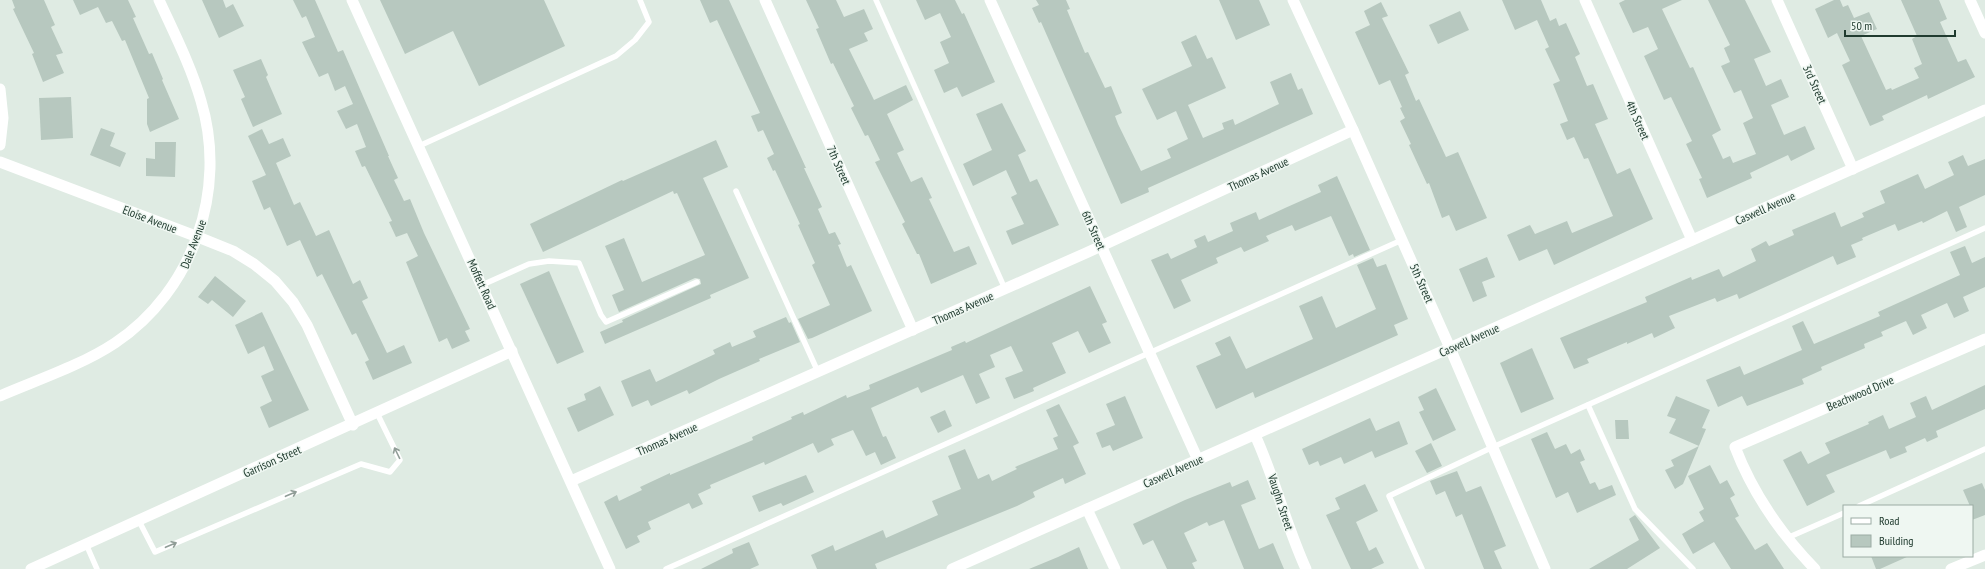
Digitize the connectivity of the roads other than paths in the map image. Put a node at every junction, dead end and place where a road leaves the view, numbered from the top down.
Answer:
1 (160, 0) edge
2 (352, 0) edge
3 (640, 0) edge
4 (765, 0) edge
5 (876, 0) edge
6 (990, 0) edge
7 (1293, 0) edge
8 (1585, 0) edge
9 (1777, 0) edge
10 (1970, 0) edge
11 (1985, 33) edge
12 (0, 89) edge
13 (1985, 110) edge
14 (1353, 130) junction
15 (0, 145) edge
16 (419, 146) junction
17 (0, 162) edge
18 (1854, 169) junction
19 (736, 191) dead end
20 (1985, 228) edge
21 (198, 237) junction
22 (1402, 240) junction
23 (1692, 240) junction
24 (1101, 246) junction
25 (697, 282) dead end
26 (482, 285) junction
27 (1005, 289) junction
28 (913, 330) junction
29 (1985, 339) edge
30 (1450, 348) junction
31 (512, 351) junction
32 (1149, 353) junction
33 (818, 372) junction
34 (0, 396) edge
35 (1588, 404) junction
36 (377, 413) junction
37 (353, 425) junction
38 (1255, 435) junction
39 (1493, 447) junction
40 (1985, 449) edge
41 (1198, 460) junction
42 (571, 481) junction
43 (1861, 505) edge
44 (1088, 509) junction
45 (1843, 513) edge
46 (139, 521) junction
47 (1787, 538) junction
48 (86, 544) junction
49 (1985, 555) edge
50 (31, 569) edge
51 (97, 569) edge
52 (610, 569) edge
53 (666, 569) edge
54 (952, 569) edge
55 (1115, 569) edge
56 (1306, 569) edge
57 (1422, 569) edge
58 (1545, 569) edge
59 (1693, 569) edge
60 (1815, 569) edge
61 (1951, 569) edge

1 - 21 street, Dale Avenue
2 - 16 street, Moffett Road
3 - 16 lane
4 - 28 street, 7th Street
5 - 27 lane
6 - 24 street, 6th Street
7 - 14 street, 5th Street
8 - 23 street, 4th Street
9 - 18 street, 3rd Street
10 - 11 street
12 - 15 street
13 - 18 street, Caswell Avenue
14 - 22 street, 5th Street
14 - 24 street, Thomas Avenue
16 - 26 street, Moffett Road
17 - 21 street, Eloise Avenue
18 - 23 street, Caswell Avenue
19 - 33 lane
20 - 35 lane
21 - 34 street, Dale Avenue
21 - 37 street, Eloise Avenue
22 - 30 street, 5th Street
22 - 32 lane
23 - 30 street, Caswell Avenue
24 - 27 street, Thomas Avenue
24 - 32 street, 6th Street
25 - 26 lane
26 - 31 street, Moffett Road
27 - 28 street, Thomas Avenue
28 - 33 street, Thomas Avenue
29 - 47 street, Beachwood Drive
30 - 38 street, Caswell Avenue
30 - 39 street, 5th Street
31 - 36 street, Garrison Street
31 - 42 street, Moffett Road
32 - 41 street, 6th Street
32 - 53 lane
33 - 42 street, Thomas Avenue
35 - 39 lane
35 - 59 lane
36 - 37 street, Garrison Street
46 -> 36 lane
37 - 46 street, Garrison Street
38 - 41 street, Caswell Avenue
38 - 56 street, Vaughn Street
39 - 57 lane
39 - 58 street, 5th Street
40 - 43 lane
41 - 44 street, Caswell Avenue
42 - 52 street, Moffett Road
44 - 54 street, Caswell Avenue
44 - 55 street
45 - 47 lane
46 - 48 street, Garrison Street
47 - 60 street
48 - 50 street, Garrison Street
48 - 51 lane
49 - 61 street

